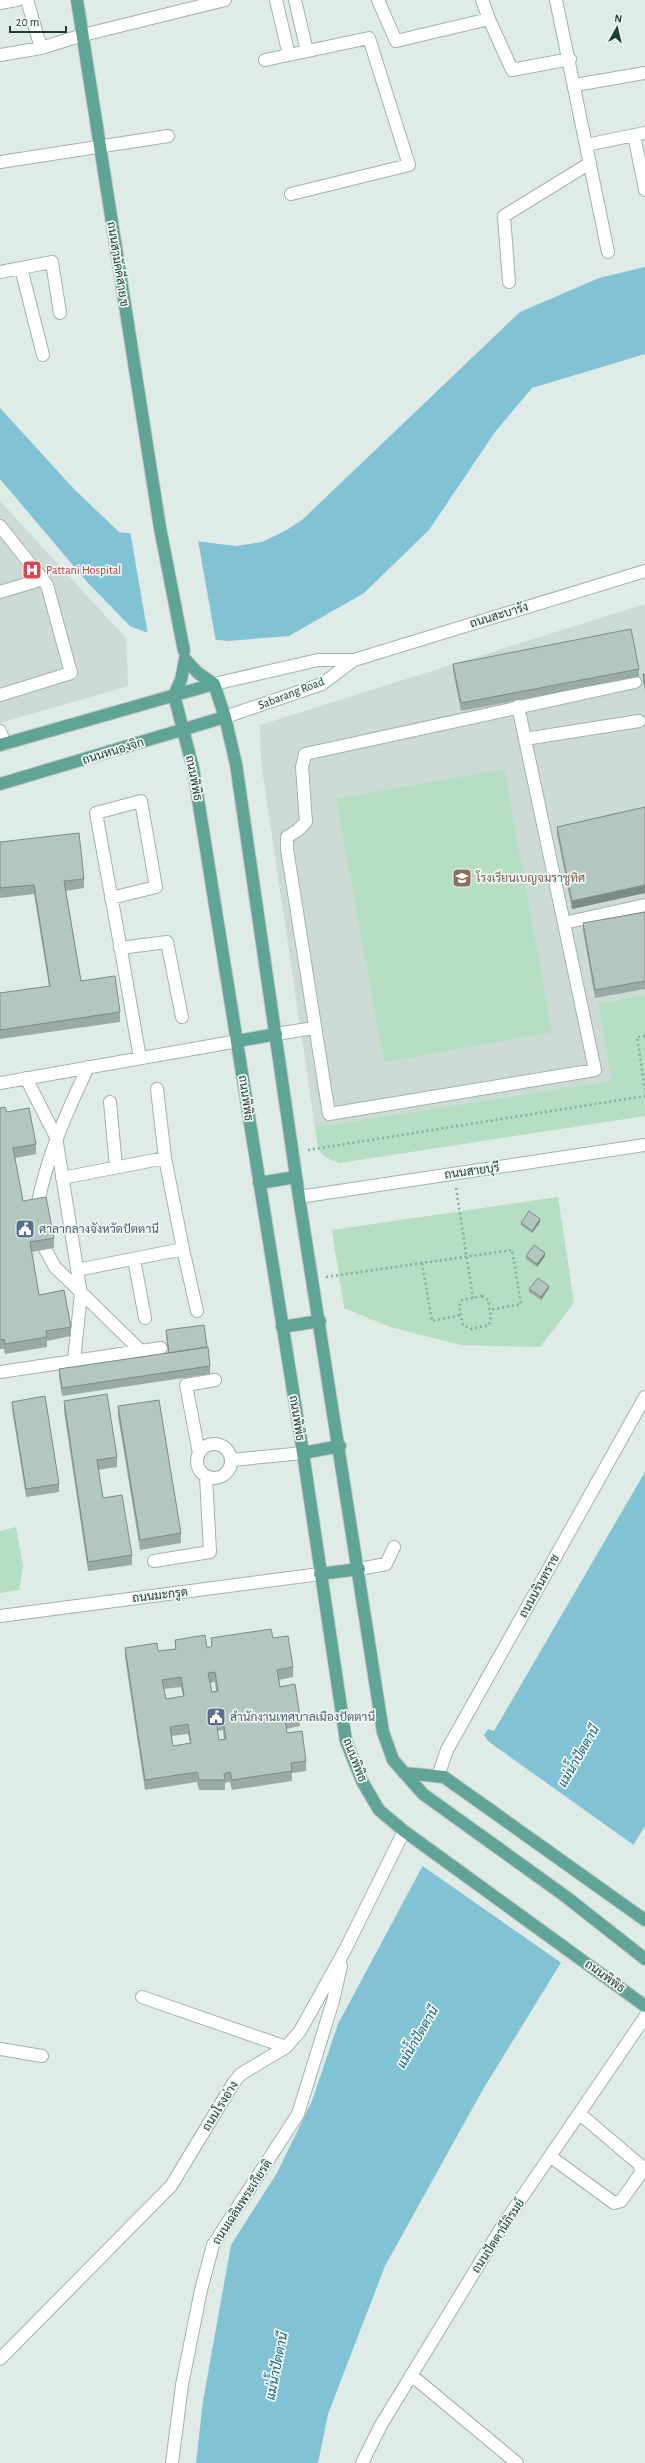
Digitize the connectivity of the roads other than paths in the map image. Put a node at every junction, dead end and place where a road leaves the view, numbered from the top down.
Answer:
1 (17, 0) edge
2 (27, 0) edge
3 (77, 0) edge
4 (225, 0) edge
5 (276, 0) edge
6 (295, 0) edge
7 (378, 0) edge
8 (482, 0) edge
9 (556, 0) edge
10 (0, 3) edge
11 (188, 4) edge
12 (489, 19) junction
13 (83, 34) junction
14 (41, 48) junction
15 (307, 51) junction
16 (0, 55) edge
17 (289, 55) junction
18 (570, 59) junction
19 (265, 60) dead end
20 (645, 73) edge
21 (575, 85) junction
22 (640, 134) edge
23 (168, 136) dead end
24 (586, 145) junction
25 (100, 148) junction
26 (0, 162) edge
27 (590, 163) junction
28 (645, 190) edge
29 (291, 194) dead end
30 (608, 252) dead end
31 (20, 268) junction
32 (0, 272) edge
33 (509, 282) dead end
34 (60, 313) dead end
35 (43, 355) dead end
36 (0, 526) edge
37 (645, 571) edge
38 (43, 579) junction
39 (0, 592) edge
40 (185, 655) junction
41 (354, 660) junction
42 (635, 682) edge
43 (214, 684) junction
44 (0, 695) edge
45 (174, 695) junction
46 (518, 706) junction
47 (225, 717) junction
48 (640, 721) dead end
49 (184, 729) junction
50 (0, 731) edge
51 (525, 740) junction
52 (2, 744) edge
53 (0, 784) edge
54 (111, 898) junction
55 (645, 905) edge
56 (564, 923) junction
57 (120, 948) junction
58 (182, 1017) dead end
59 (314, 1028) junction
60 (276, 1034) junction
61 (238, 1041) junction
62 (140, 1058) junction
63 (88, 1067) junction
64 (26, 1078) junction
65 (0, 1083) edge
66 (157, 1089) dead end
67 (110, 1102) dead end
68 (56, 1137) junction
69 (645, 1145) edge
70 (165, 1158) junction
71 (116, 1167) junction
72 (296, 1177) junction
73 (62, 1178) junction
74 (259, 1183) junction
75 (299, 1197) junction
76 (37, 1208) edge
77 (45, 1249) edge
78 (183, 1249) junction
79 (134, 1259) junction
80 (77, 1270) junction
81 (81, 1294) junction
82 (197, 1311) dead end
83 (145, 1318) dead end
84 (320, 1321) junction
85 (282, 1327) junction
86 (161, 1348) dead end
87 (141, 1351) junction
88 (74, 1360) junction
89 (0, 1372) edge
90 (215, 1380) dead end
91 (645, 1397) edge
92 (340, 1446) junction
93 (303, 1452) junction
94 (199, 1453) junction
95 (232, 1460) junction
96 (206, 1476) junction
97 (394, 1547) dead end
98 (154, 1561) dead end
99 (359, 1569) junction
100 (320, 1574) junction
101 (0, 1616) edge
102 (404, 1773) junction
103 (441, 1776) junction
104 (404, 1831) junction
105 (645, 1920) edge
106 (345, 1950) junction
107 (645, 1959) edge
108 (142, 1997) dead end
109 (645, 2006) edge
110 (645, 2017) edge
111 (286, 2047) junction
112 (0, 2049) edge
113 (42, 2056) dead end
114 (580, 2114) junction
115 (551, 2157) junction
116 (0, 2360) edge
117 (412, 2375) junction
118 (172, 2463) edge
119 (362, 2463) edge
120 (517, 2463) edge

1 - 10 street
2 - 14 street
3 - 13 main road, ถนนสามัคคีสาย ข
4 - 11 street
5 - 17 street
6 - 15 street
7 - 12 street
8 - 12 street
9 - 18 street
11 - 13 street
12 - 18 street
13 - 14 street
13 - 25 main road, ถนนสามัคคีสาย ข
14 - 16 street
15 - 17 street
15 - 29 street
17 - 19 street
18 - 21 street
20 - 21 street
21 - 24 street
22 - 24 street
22 - 28 street
23 - 25 street
24 - 27 street
25 - 26 street
25 - 40 main road, ถนนสามัคคีสาย ข
27 - 30 street
27 - 33 street
31 - 32 street
31 - 34 street
31 - 35 street
36 - 38 street
37 - 41 street, ถนนสะบารัง
38 - 39 street
38 - 44 street
40 - 43 main road
40 - 45 main road
41 - 43 street, Sabarang Road
41 - 47 street, Sabarang Road
42 - 46 street
43 - 45 main road
43 - 47 main road
45 - 49 main road, ถนนพิพิธ
45 - 52 main road
46 - 51 street
46 - 59 street
47 - 49 main road, ถนนหนองจิก
47 - 60 main road
48 - 51 street
49 - 53 main road, ถนนหนองจิก
49 - 61 main road, ถนนพิพิธ
50 - 52 street
51 - 56 street
54 - 54 street
54 - 57 street
55 - 56 street
56 - 59 street
57 - 58 street
57 - 62 street
59 - 60 street
60 - 61 main road
60 - 72 main road
61 - 62 street
61 - 74 main road, ถนนพิพิธ
62 - 63 street
63 - 64 street
63 - 68 street
64 - 65 street
64 - 68 street
66 - 70 street
67 - 71 street
68 - 73 street
68 - 76 street
69 - 75 street, ถนนสายบุรี
70 - 71 street
70 - 78 street
71 - 73 street
72 - 74 main road
72 - 75 main road
73 - 80 street
74 - 85 main road, ถนนพิพิธ
75 - 84 main road
77 - 81 street
78 - 79 street
78 - 82 street
79 - 80 street
79 - 83 street
80 - 81 street
81 - 87 street
81 - 88 street
84 - 85 main road
84 - 92 main road
85 - 93 main road, ถนนพิพิธ
86 - 87 street
87 - 88 street
88 - 89 street
90 - 94 street
91 - 103 street, ถนนนรินทราช
92 - 93 main road
92 - 99 main road
93 - 95 street
93 - 100 main road, ถนนพิพิธ
94 - 95 street
94 - 96 street
95 - 96 street
96 - 98 street
97 - 99 street
99 - 100 main road
99 - 102 main road
100 - 101 street, ถนนมะกรูด
100 - 104 main road, ถนนพิพิธ
102 - 103 main road
102 - 107 main road
103 - 105 main road
104 - 106 street, ถนนโรงอ่าง
104 - 109 main road, ถนนพิพิธ
106 - 111 street, ถนนโรงอ่าง
106 - 118 street, ถนนเฉลิมพระเกียรติ
108 - 111 street
110 - 114 street, ถนนปัตตานีภิรมย์
111 - 116 street, ถนนโรงอ่าง
112 - 113 street
114 - 115 street, ถนนปัตตานีภิรมย์
114 - 115 street
115 - 117 street, ถนนปัตตานีภิรมย์
117 - 119 street, ถนนปัตตานีภิรมย์
117 - 120 street

